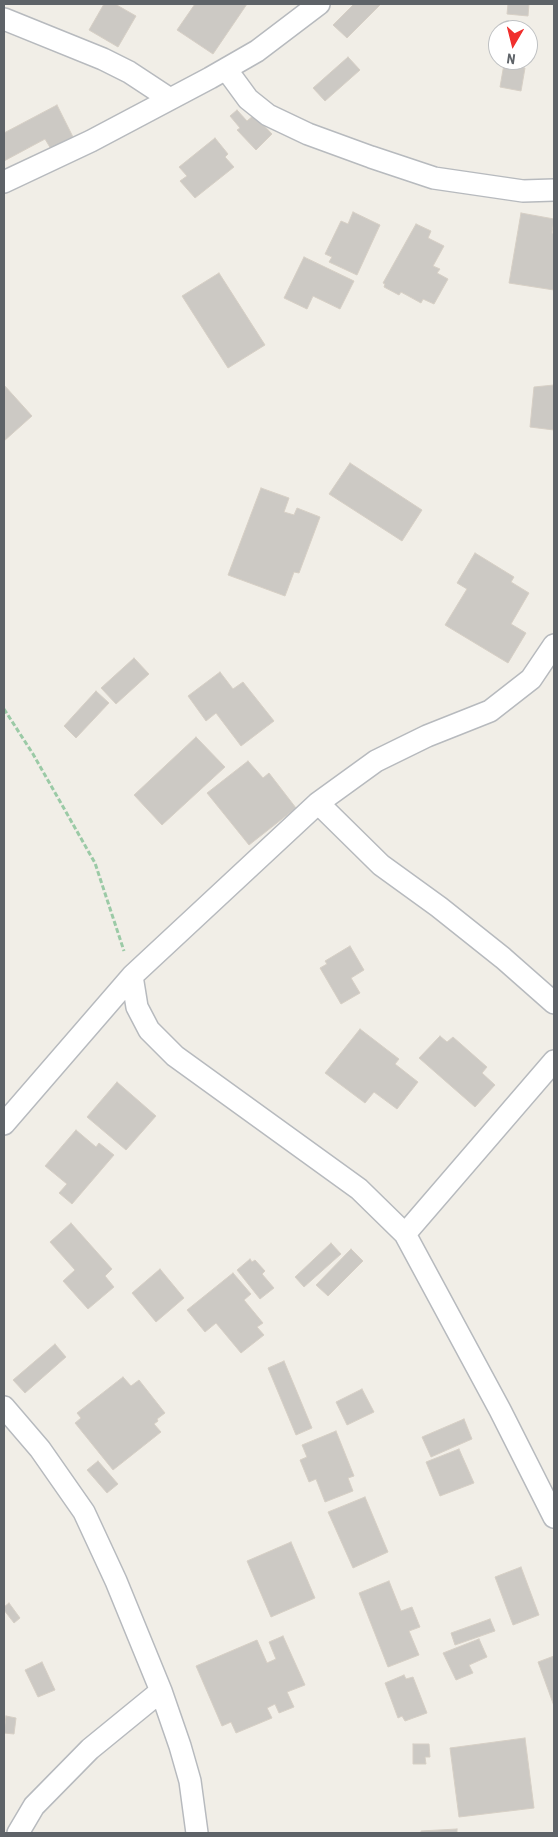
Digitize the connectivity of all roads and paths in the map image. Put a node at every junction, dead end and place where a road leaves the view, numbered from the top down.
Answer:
1 (320, 4) edge
2 (4, 19) edge
3 (226, 69) junction
4 (170, 99) junction
5 (4, 182) edge
6 (554, 190) edge
7 (554, 645) edge
8 (4, 709) edge
9 (318, 803) junction
10 (132, 976) junction
11 (554, 1003) edge
12 (554, 1061) edge
13 (4, 1124) edge
14 (405, 1234) junction
15 (4, 1407) edge
16 (554, 1517) edge
17 (161, 1691) junction
18 (18, 1833) edge
19 (197, 1833) edge

1 - 3 street
2 - 4 street
3 - 4 street
3 - 6 street
4 - 5 street
7 - 9 street
8 - 10 path
9 - 10 street
9 - 11 street
10 - 13 street
10 - 14 street
12 - 14 street
14 - 16 street
15 - 17 street
17 - 18 street
17 - 19 street

